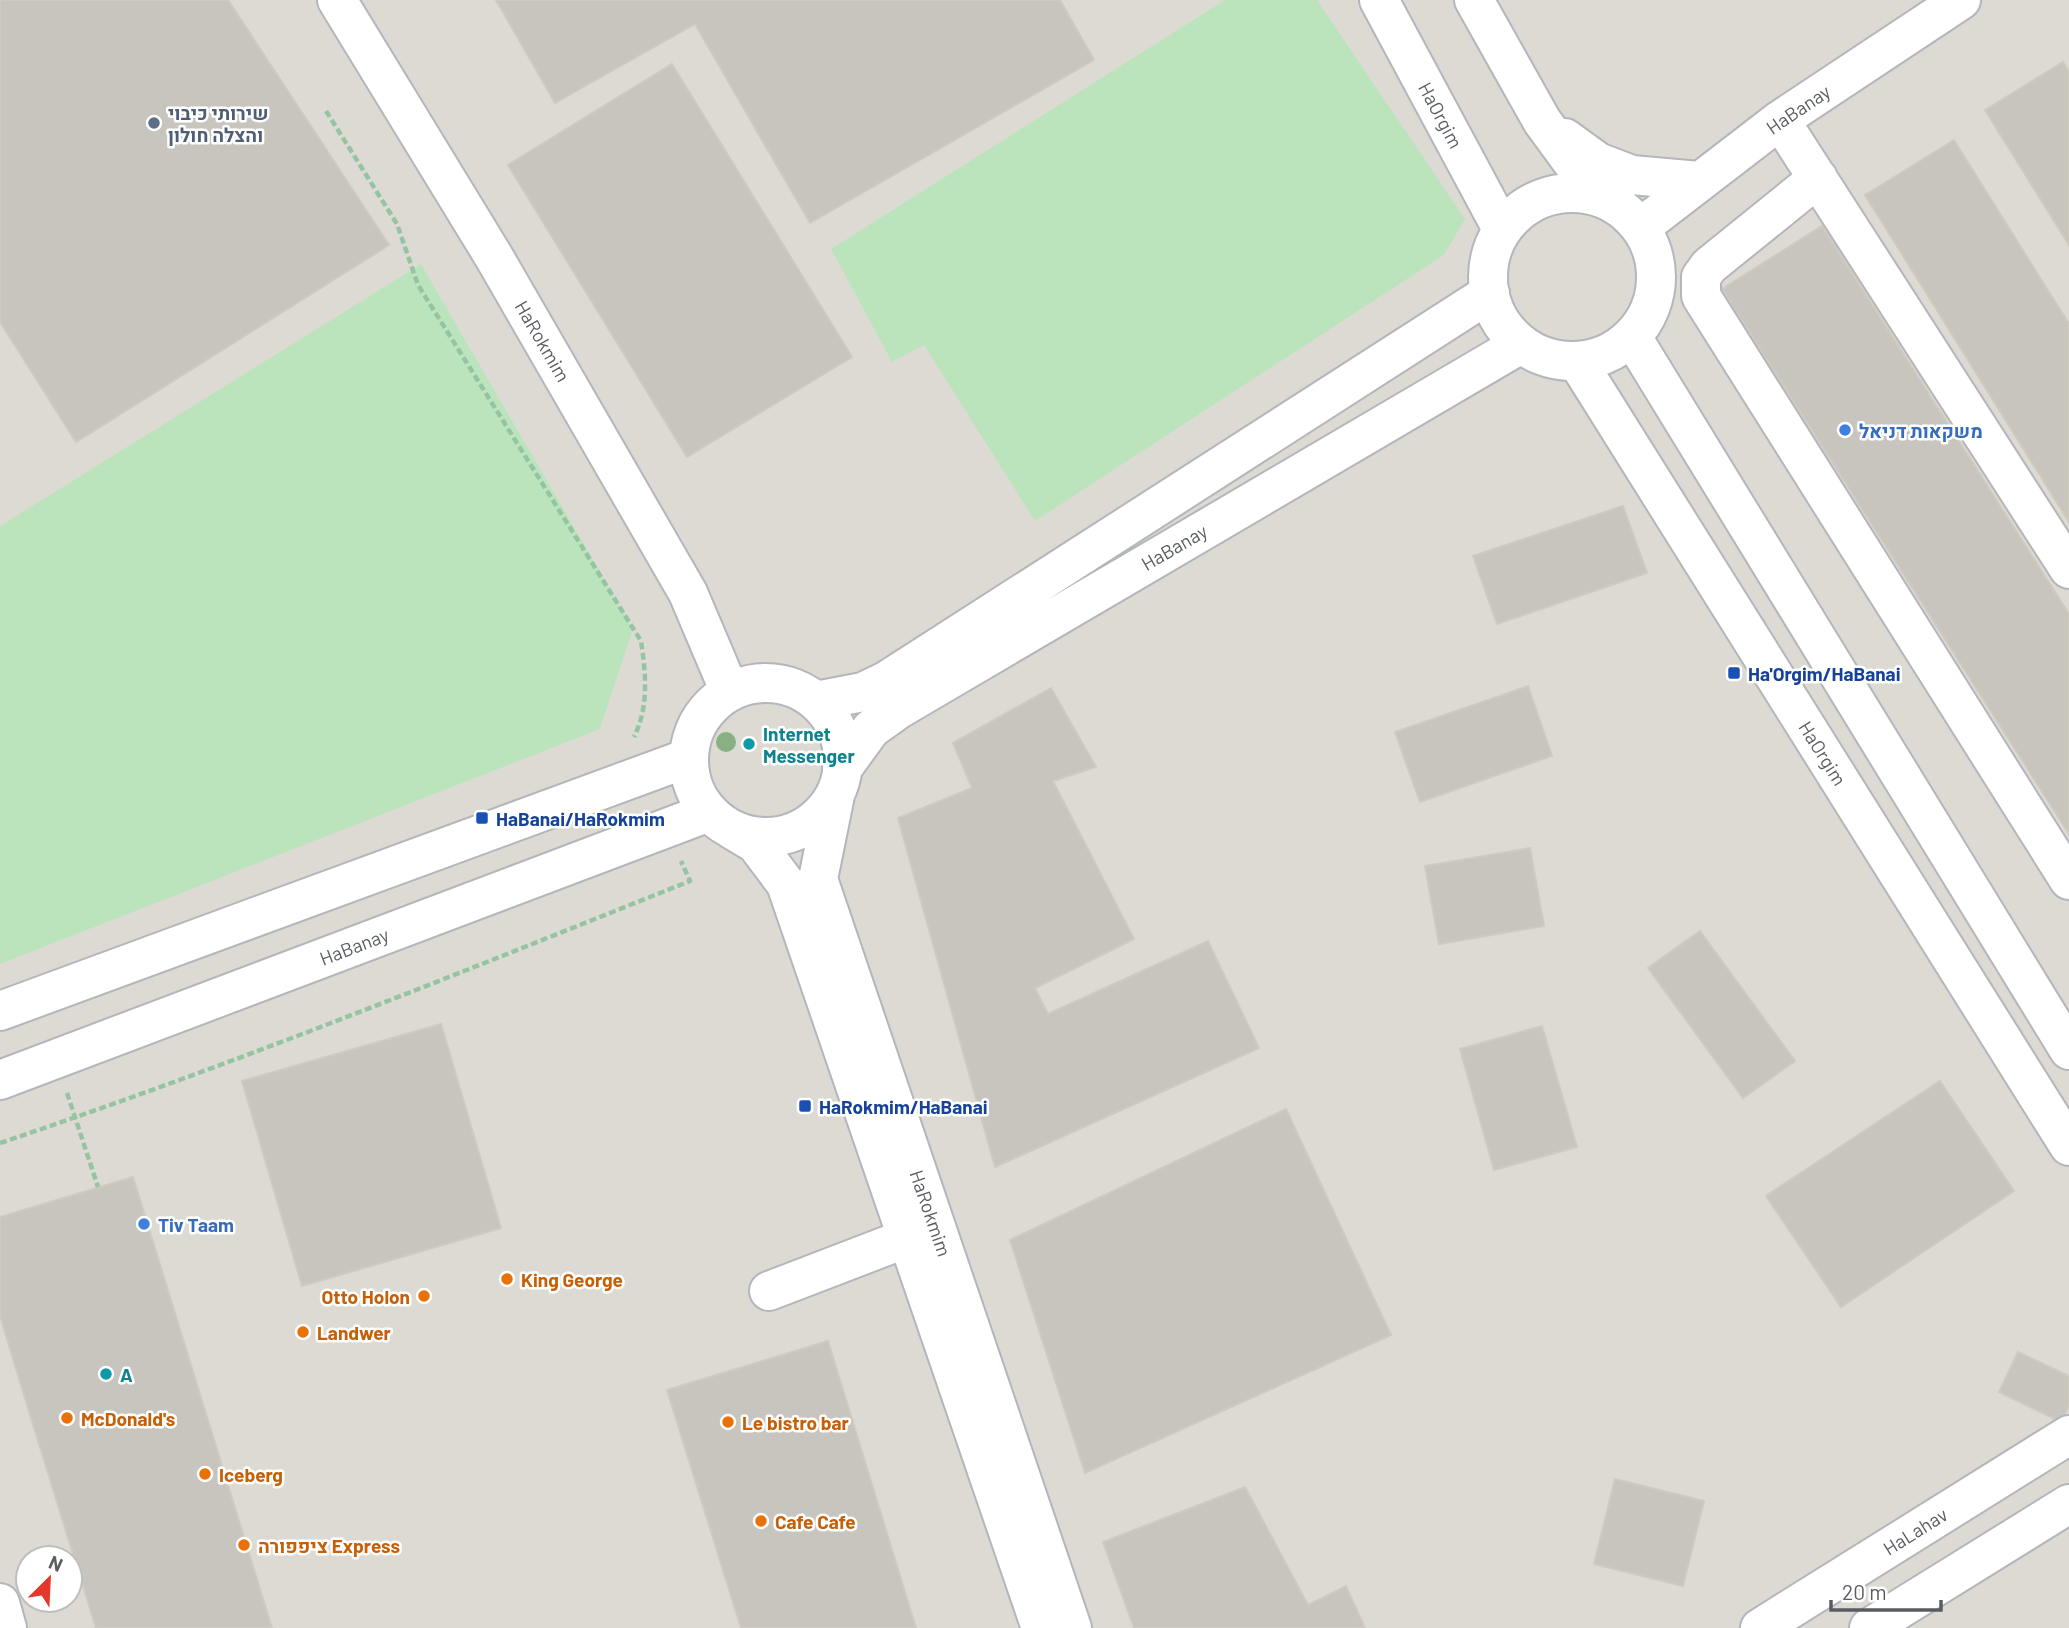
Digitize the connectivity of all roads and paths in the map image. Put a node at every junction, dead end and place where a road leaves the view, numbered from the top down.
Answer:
1 (337, 0) edge
2 (1379, 0) edge
3 (1474, 0) edge
4 (1961, 0) edge
5 (326, 111) dead end
6 (1780, 120) junction
7 (1542, 121) junction
8 (1818, 178) junction
9 (1699, 181) junction
10 (1597, 196) junction
11 (1640, 227) junction
12 (1503, 229) junction
13 (1490, 293) junction
14 (1632, 337) junction
15 (1521, 344) junction
16 (1577, 361) junction
17 (2069, 569) edge
18 (641, 641) dead end
19 (730, 692) junction
20 (816, 701) junction
21 (688, 758) junction
22 (838, 782) junction
23 (720, 821) junction
24 (2069, 880) edge
25 (690, 881) dead end
26 (0, 1011) edge
27 (2069, 1049) edge
28 (56, 1059) junction
29 (0, 1080) edge
30 (75, 1118) junction
31 (0, 1143) edge
32 (2069, 1146) edge
33 (98, 1188) dead end
34 (907, 1238) junction
35 (769, 1291) dead end
36 (2069, 1434) edge
37 (2069, 1504) edge
38 (0, 1603) edge
39 (7, 1628) edge
40 (1041, 1628) edge
41 (1072, 1628) edge
42 (1760, 1628) edge
43 (1869, 1628) edge

1 - 19 street, HaRokmim
2 - 12 street, HaOrgim
3 - 7 street
4 - 6 street, HaBanay
5 - 18 path
6 - 8 street
6 - 9 street, HaBanay
7 - 9 street
7 - 10 street
8 - 17 street
8 - 24 street
9 - 11 street, HaBanay
10 - 11 street
10 - 12 street
11 - 14 street
12 - 13 street
13 - 15 street
13 - 20 street
14 - 16 street
14 - 27 street
15 - 16 street
15 - 22 street, HaBanay
16 - 32 street, HaOrgim
19 - 20 street
19 - 21 street
20 - 22 street
21 - 23 street
21 - 26 street
22 - 23 street
22 - 41 street, HaRokmim
23 - 28 street, HaBanay
23 - 34 street, HaRokmim
25 - 30 path
28 - 29 street, HaBanay
28 - 30 path
30 - 31 path
30 - 33 path
34 - 35 street
34 - 40 street, HaRokmim
36 - 42 street, HaLahav
37 - 43 street
38 - 39 street

